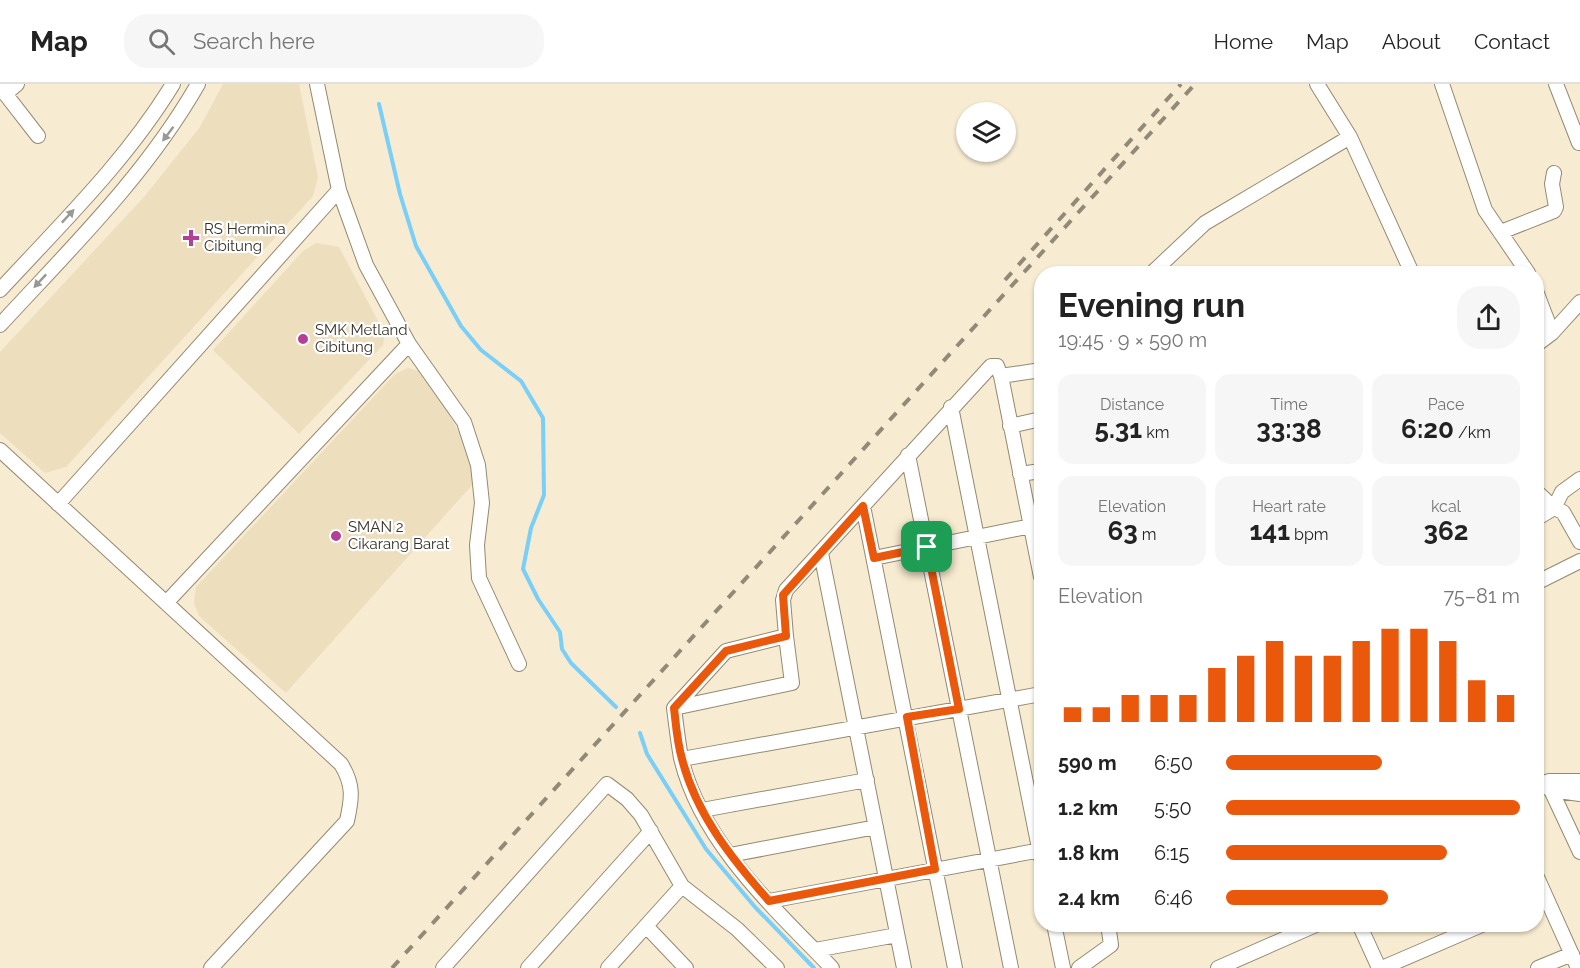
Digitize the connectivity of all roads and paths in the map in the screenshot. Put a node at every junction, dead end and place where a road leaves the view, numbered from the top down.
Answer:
1 (17, 84) edge
2 (173, 84) edge
3 (198, 84) edge
4 (317, 84) edge
5 (1317, 84) edge
6 (1442, 84) edge
7 (1556, 84) edge
8 (3, 90) edge
9 (38, 136) dead end
10 (1350, 137) junction
11 (1579, 143) edge
12 (1554, 173) dead end
13 (339, 190) junction
14 (1501, 232) junction
15 (1159, 266) edge
16 (1409, 266) edge
17 (1523, 266) edge
18 (0, 290) edge
19 (1580, 302) edge
20 (1544, 312) edge
21 (0, 325) edge
22 (1552, 333) junction
23 (1544, 339) edge
24 (410, 344) junction
25 (1034, 371) edge
26 (1001, 376) junction
27 (951, 407) junction
28 (1034, 421) edge
29 (1010, 426) junction
30 (0, 450) edge
31 (908, 455) junction
32 (1034, 472) edge
33 (1020, 474) junction
34 (1580, 479) edge
35 (1544, 499) edge
36 (58, 504) junction
37 (863, 506) junction
38 (1554, 508) junction
39 (1544, 514) edge
40 (1034, 519) edge
41 (1034, 525) edge
42 (977, 537) junction
43 (1580, 542) edge
44 (927, 547) junction
45 (821, 553) junction
46 (874, 558) junction
47 (1580, 561) edge
48 (1544, 579) edge
49 (166, 603) junction
50 (786, 636) junction
51 (519, 664) dead end
52 (1034, 696) edge
53 (1010, 701) junction
54 (674, 708) junction
55 (959, 709) junction
56 (907, 717) junction
57 (856, 726) junction
58 (682, 759) junction
59 (867, 780) junction
60 (1580, 781) edge
61 (1545, 785) edge
62 (1580, 794) edge
63 (702, 810) junction
64 (1034, 822) edge
65 (876, 827) junction
66 (651, 831) junction
67 (1580, 852) edge
68 (1034, 853) edge
69 (729, 855) junction
70 (989, 859) junction
71 (935, 869) junction
72 (886, 878) junction
73 (682, 886) junction
74 (769, 901) junction
75 (1544, 904) edge
76 (646, 926) junction
77 (1056, 932) edge
78 (1109, 932) edge
79 (1300, 932) edge
80 (1363, 932) edge
81 (1465, 932) edge
82 (897, 935) junction
83 (815, 950) junction
84 (667, 951) junction
85 (1572, 954) junction
86 (211, 968) edge
87 (443, 968) edge
88 (528, 968) edge
89 (608, 968) edge
90 (674, 968) edge
91 (686, 968) edge
92 (777, 968) edge
93 (832, 968) edge
94 (904, 968) edge
95 (955, 968) edge
96 (1011, 968) edge
97 (1063, 968) edge
98 (1079, 968) edge
99 (1218, 968) edge
100 (1380, 968) edge
101 (1538, 968) edge
102 (1578, 968) edge

1 - 8 street
18 -> 2 street
3 -> 21 street
4 - 13 street
5 - 10 street
6 - 14 street
7 - 11 street
8 - 9 street
10 - 15 street
10 - 16 street
12 - 14 street
13 - 24 street
13 - 36 street
14 - 17 street
19 - 22 street
20 - 22 street
22 - 23 street
24 - 49 street
24 - 51 street
25 - 26 street
26 - 27 street
26 - 29 street
27 - 31 street
27 - 42 street
28 - 29 street
29 - 33 street
30 - 36 street
31 - 37 street
31 - 44 street
32 - 33 street
33 - 40 street
34 - 38 street
35 - 38 street
36 - 49 street
37 - 45 street
37 - 46 street
38 - 39 street
38 - 43 street
41 - 42 street
42 - 44 street
42 - 53 street
44 - 46 street
44 - 55 street
45 - 50 street
45 - 57 street
46 - 56 street
47 - 48 street
49 - 86 street
50 - 54 street
50 - 54 street
52 - 53 street
53 - 55 street
53 - 64 street
54 - 58 street
55 - 56 street
55 - 70 street
56 - 57 street
56 - 71 street
57 - 58 street
57 - 59 street
58 - 63 street
59 - 63 street
59 - 65 street
60 - 61 street
61 - 62 street
61 - 67 street
63 - 69 street
65 - 69 street
65 - 72 street
66 - 73 street
66 - 87 street
66 - 88 street
68 - 70 street
69 - 74 street
70 - 71 street
70 - 96 street
71 - 72 street
71 - 95 street
72 - 74 street
72 - 82 street
73 - 76 street
73 - 92 street
74 - 83 street
75 - 85 street
76 - 84 street
76 - 89 street
77 - 97 street
78 - 98 street
79 - 99 street
80 - 100 street
81 - 100 street
82 - 83 street
82 - 94 street
83 - 93 street
84 - 90 street
84 - 91 street
85 - 101 street
85 - 102 street

